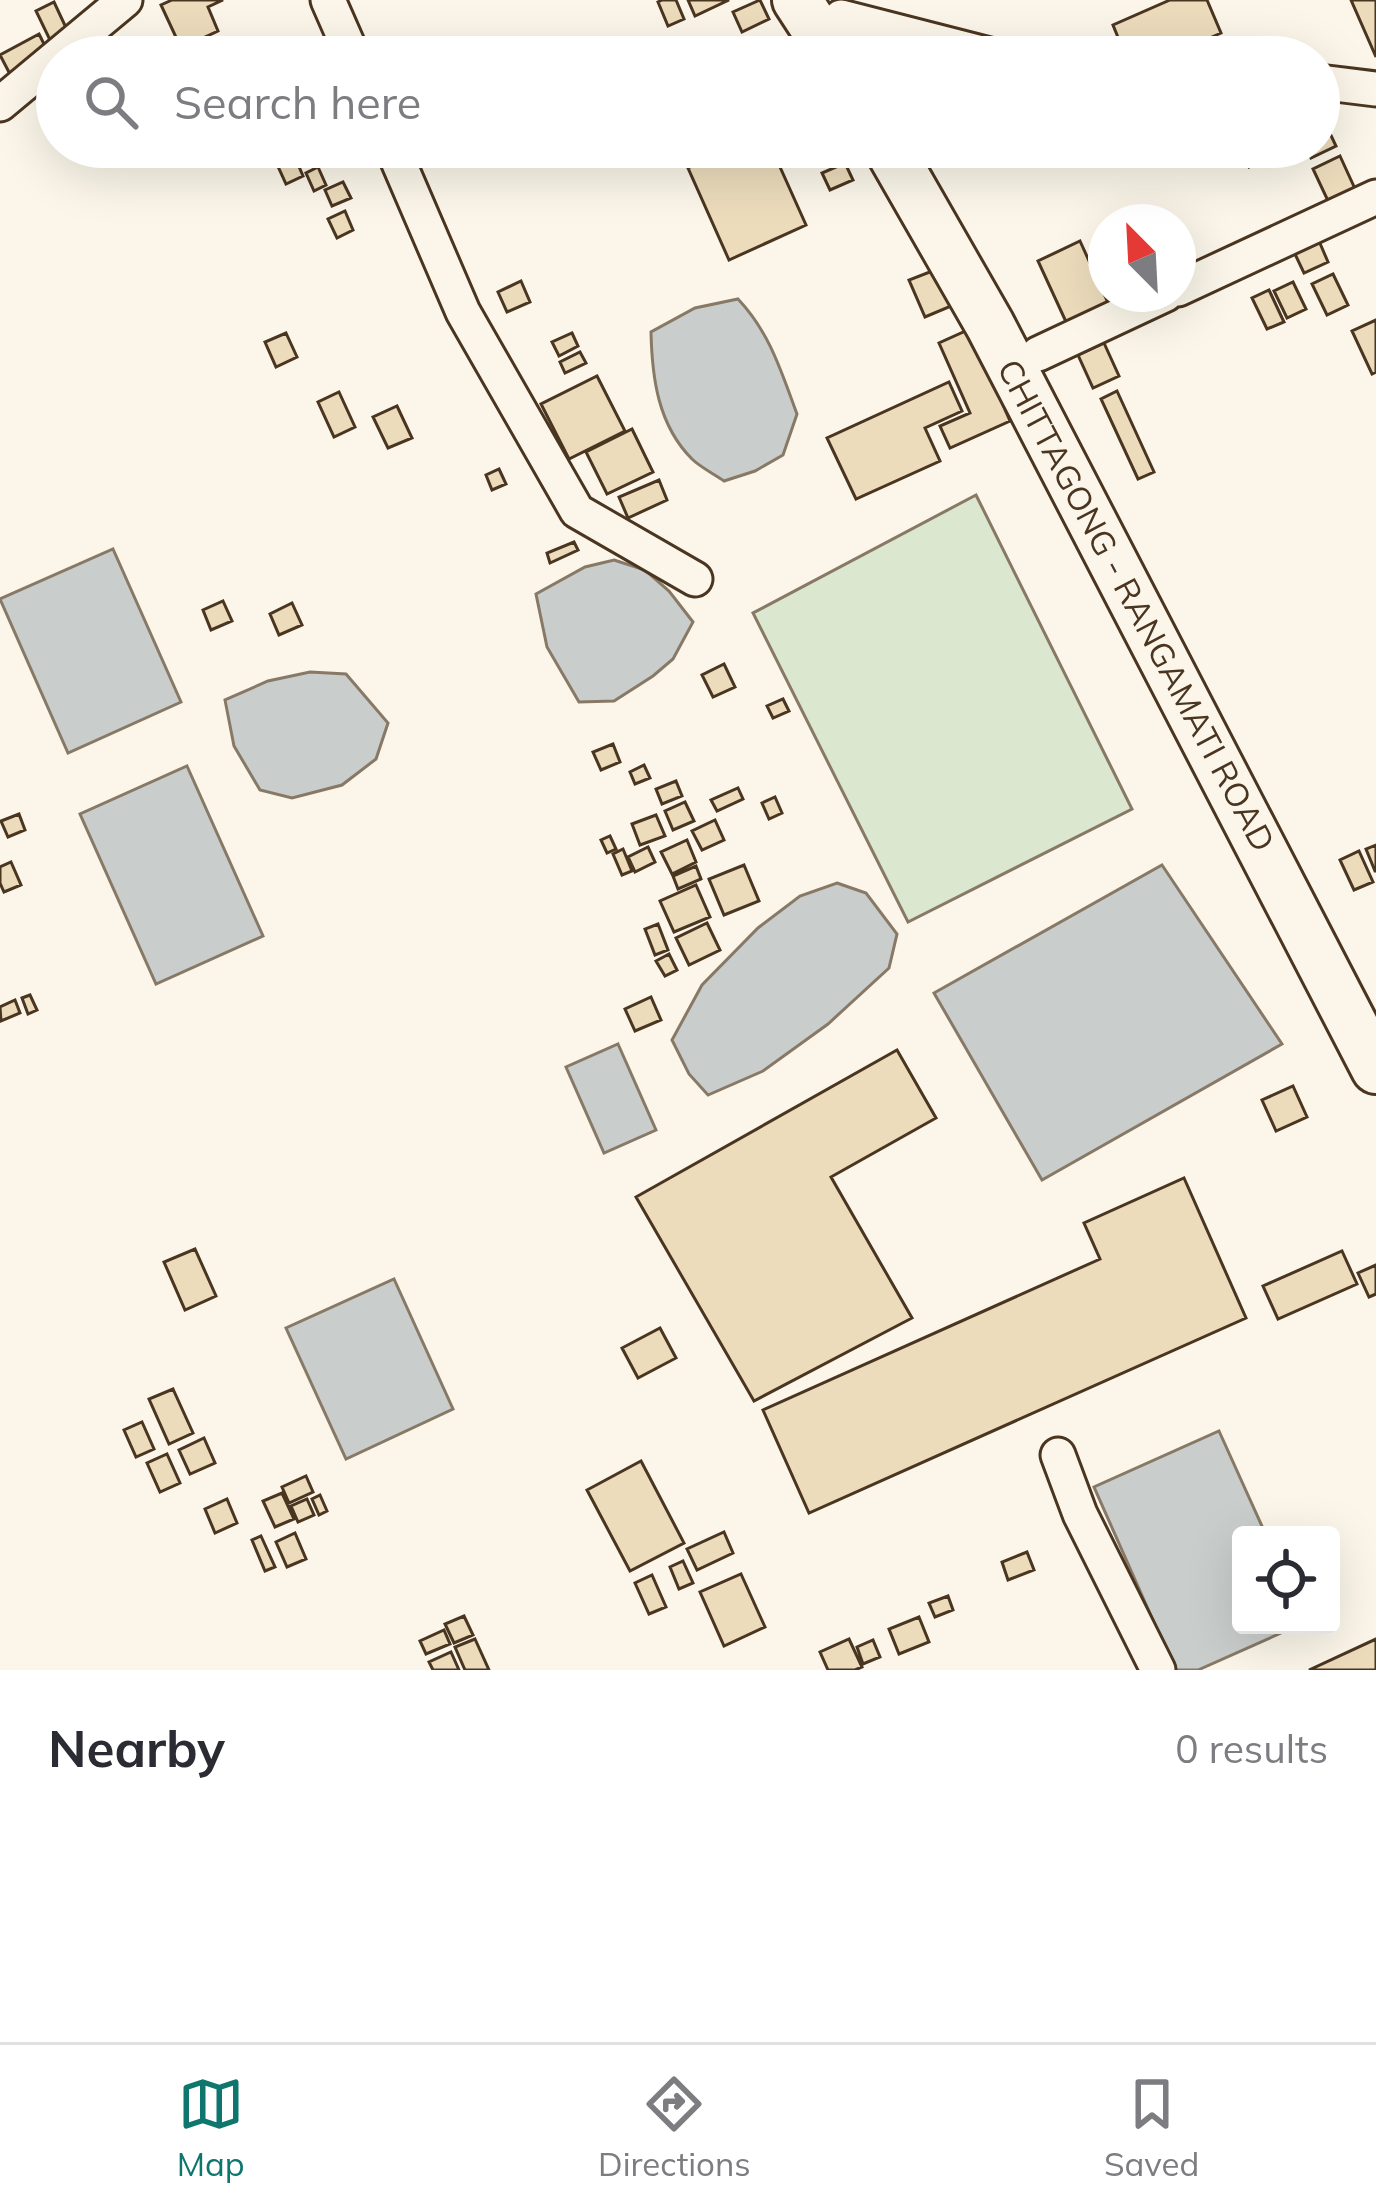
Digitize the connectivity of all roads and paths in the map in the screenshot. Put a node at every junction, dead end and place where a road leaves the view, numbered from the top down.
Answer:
1 (125, 0) edge
2 (328, 0) edge
3 (833, 26) edge
4 (82, 36) edge
5 (344, 36) edge
6 (886, 36) edge
7 (36, 74) edge
8 (1340, 85) edge
9 (1376, 89) edge
10 (0, 104) edge
11 (401, 168) edge
12 (900, 168) edge
13 (933, 168) edge
14 (1376, 197) edge
15 (1196, 281) edge
16 (1128, 312) edge
17 (1038, 354) junction
18 (695, 580) dead end
19 (1376, 997) edge
20 (1376, 1069) edge
21 (1058, 1455) dead end
22 (1158, 1670) edge

1 - 4 street
2 - 5 street
3 - 6 street
7 - 10 street
8 - 9 street
11 - 18 street
12 - 20 highway, CHITTAGONG - RANGAMATI ROAD
13 - 17 highway, CHITTAGONG - RANGAMATI ROAD
14 - 15 street
16 - 17 street
17 - 19 highway, CHITTAGONG - RANGAMATI ROAD
21 - 22 street

